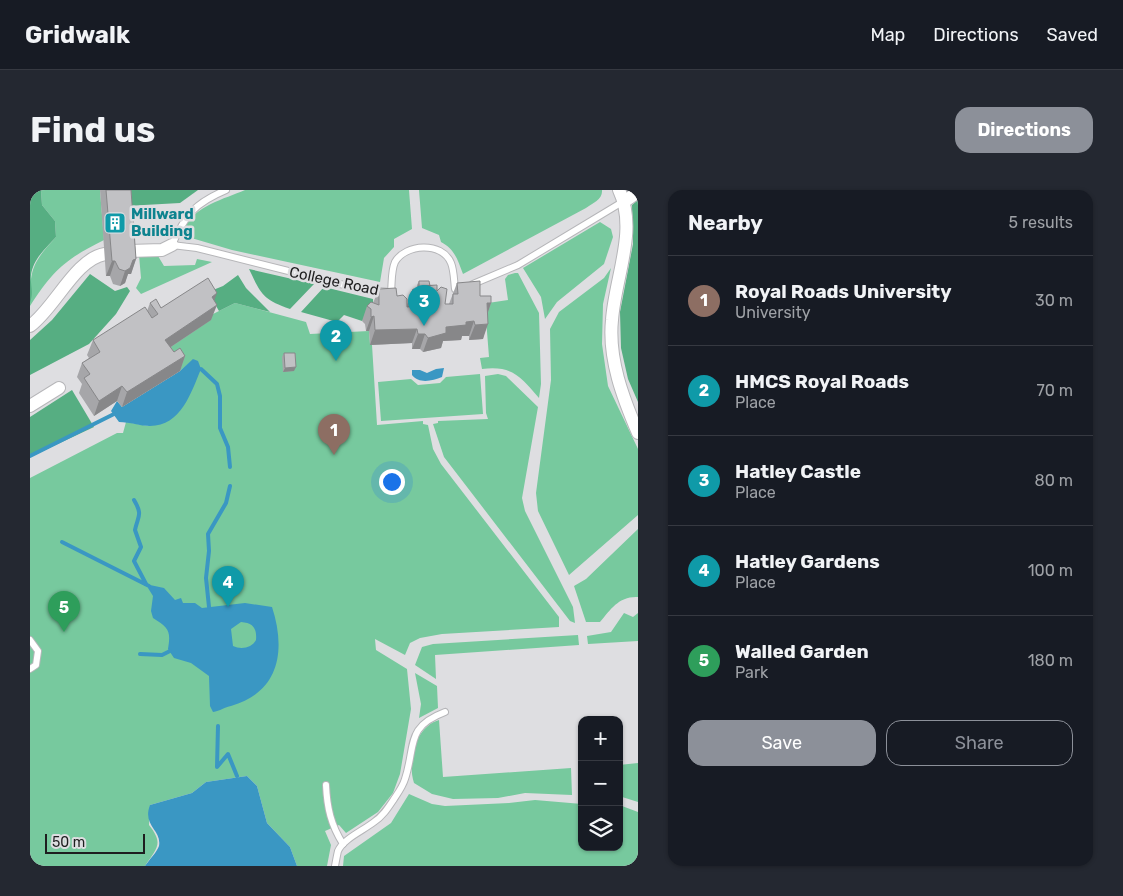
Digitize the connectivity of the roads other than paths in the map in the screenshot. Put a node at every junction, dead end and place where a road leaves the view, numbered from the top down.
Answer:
1 (226, 190) edge
2 (638, 192) edge
3 (622, 195) edge
4 (172, 246) junction
5 (129, 252) edge
6 (105, 254) dead end
7 (30, 326) edge
8 (59, 388) dead end
9 (30, 406) edge
10 (638, 434) edge
11 (30, 640) edge
12 (30, 669) edge
13 (446, 712) dead end
14 (326, 785) dead end
15 (343, 844) junction
16 (335, 866) edge

1 - 4 lane
2 - 3 street, College Road
3 - 4 lane, College Road
3 - 10 street
4 - 5 street, College Road
6 - 7 street
8 - 9 street
11 - 12 lane
13 - 15 lane
14 - 15 lane
15 - 16 lane

